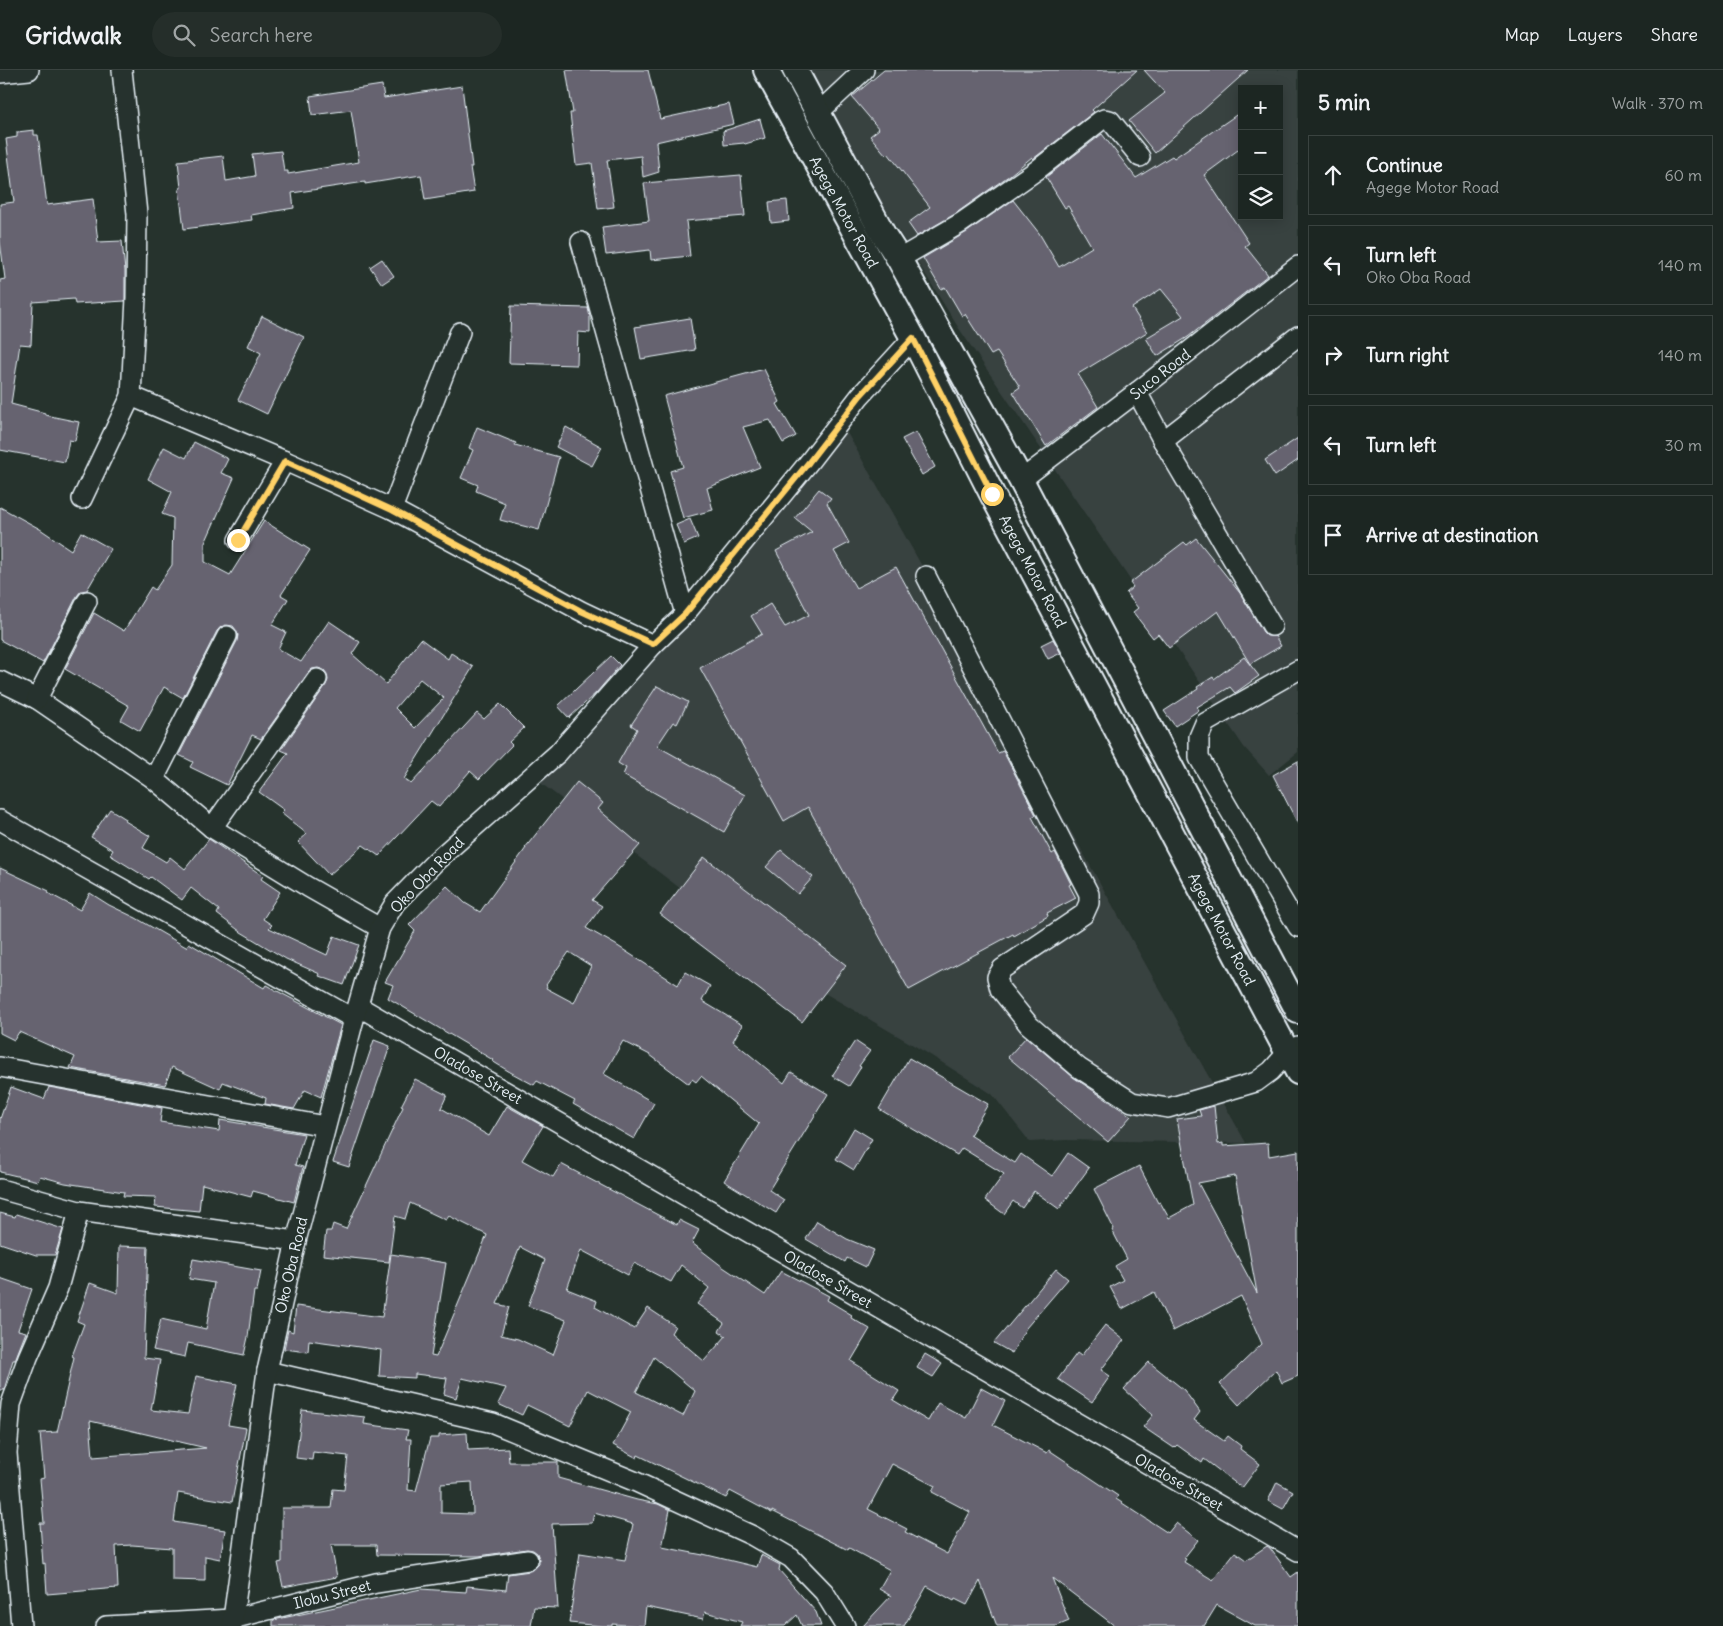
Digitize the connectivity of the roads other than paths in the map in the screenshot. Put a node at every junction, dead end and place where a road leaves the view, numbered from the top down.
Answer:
1 (29, 70) edge
2 (122, 70) edge
3 (766, 70) edge
4 (795, 70) edge
5 (864, 70) edge
6 (0, 73) edge
7 (818, 113) junction
8 (1140, 157) dead end
9 (581, 242) dead end
10 (899, 259) junction
11 (1298, 266) edge
12 (460, 332) dead end
13 (1298, 336) edge
14 (913, 338) junction
15 (1137, 392) junction
16 (131, 396) junction
17 (1163, 441) junction
18 (285, 461) junction
19 (1021, 480) junction
20 (82, 499) dead end
21 (392, 510) junction
22 (238, 540) dead end
23 (926, 576) dead end
24 (87, 601) dead end
25 (685, 614) junction
26 (1272, 626) dead end
27 (227, 636) dead end
28 (653, 644) junction
29 (1298, 670) edge
30 (317, 679) dead end
31 (0, 682) edge
32 (37, 699) junction
33 (154, 779) junction
34 (0, 820) edge
35 (212, 828) junction
36 (1298, 927) edge
37 (380, 928) junction
38 (1298, 1011) edge
39 (356, 1013) junction
40 (1295, 1057) edge
41 (0, 1068) edge
42 (326, 1126) junction
43 (0, 1189) edge
44 (78, 1211) junction
45 (296, 1241) junction
46 (267, 1371) junction
47 (1298, 1551) edge
48 (528, 1560) dead end
49 (232, 1622) edge
50 (20, 1626) edge
51 (106, 1626) edge
52 (845, 1626) edge

1 - 6 street
2 - 16 street
3 - 14 main road, Agege Motor Road
4 - 7 main road, Agege Motor Road
5 - 7 street
7 - 10 main road, Agege Motor Road
8 - 10 street
9 - 25 street
10 - 19 main road, Agege Motor Road
11 - 15 street, Suco Road
12 - 21 street
13 - 17 street
14 - 25 street, Oko Oba Road
14 - 40 main road, Agege Motor Road
15 - 17 street
15 - 19 street, Suco Road
16 - 18 street
16 - 20 street
17 - 26 street
18 - 21 street
18 - 22 street
19 - 38 main road, Agege Motor Road
21 - 28 street
23 - 40 street
24 - 32 street
25 - 28 street, Oko Oba Road
27 - 33 street
28 - 37 street, Oko Oba Road
29 - 36 street
30 - 35 street
31 - 32 street
32 - 33 street
33 - 35 street
34 - 39 street, Oladose Street
35 - 37 street
37 - 39 street, Oko Oba Road
39 - 42 street, Oko Oba Road
39 - 47 street, Oladose Street
41 - 42 street
42 - 45 street, Oko Oba Road
43 - 44 street
44 - 45 street
44 - 50 street
45 - 46 street, Oko Oba Road
46 - 49 street, Oko Oba Road
46 - 52 street
48 - 49 street, Ilobu Street
49 - 51 street, Ilobu Street

